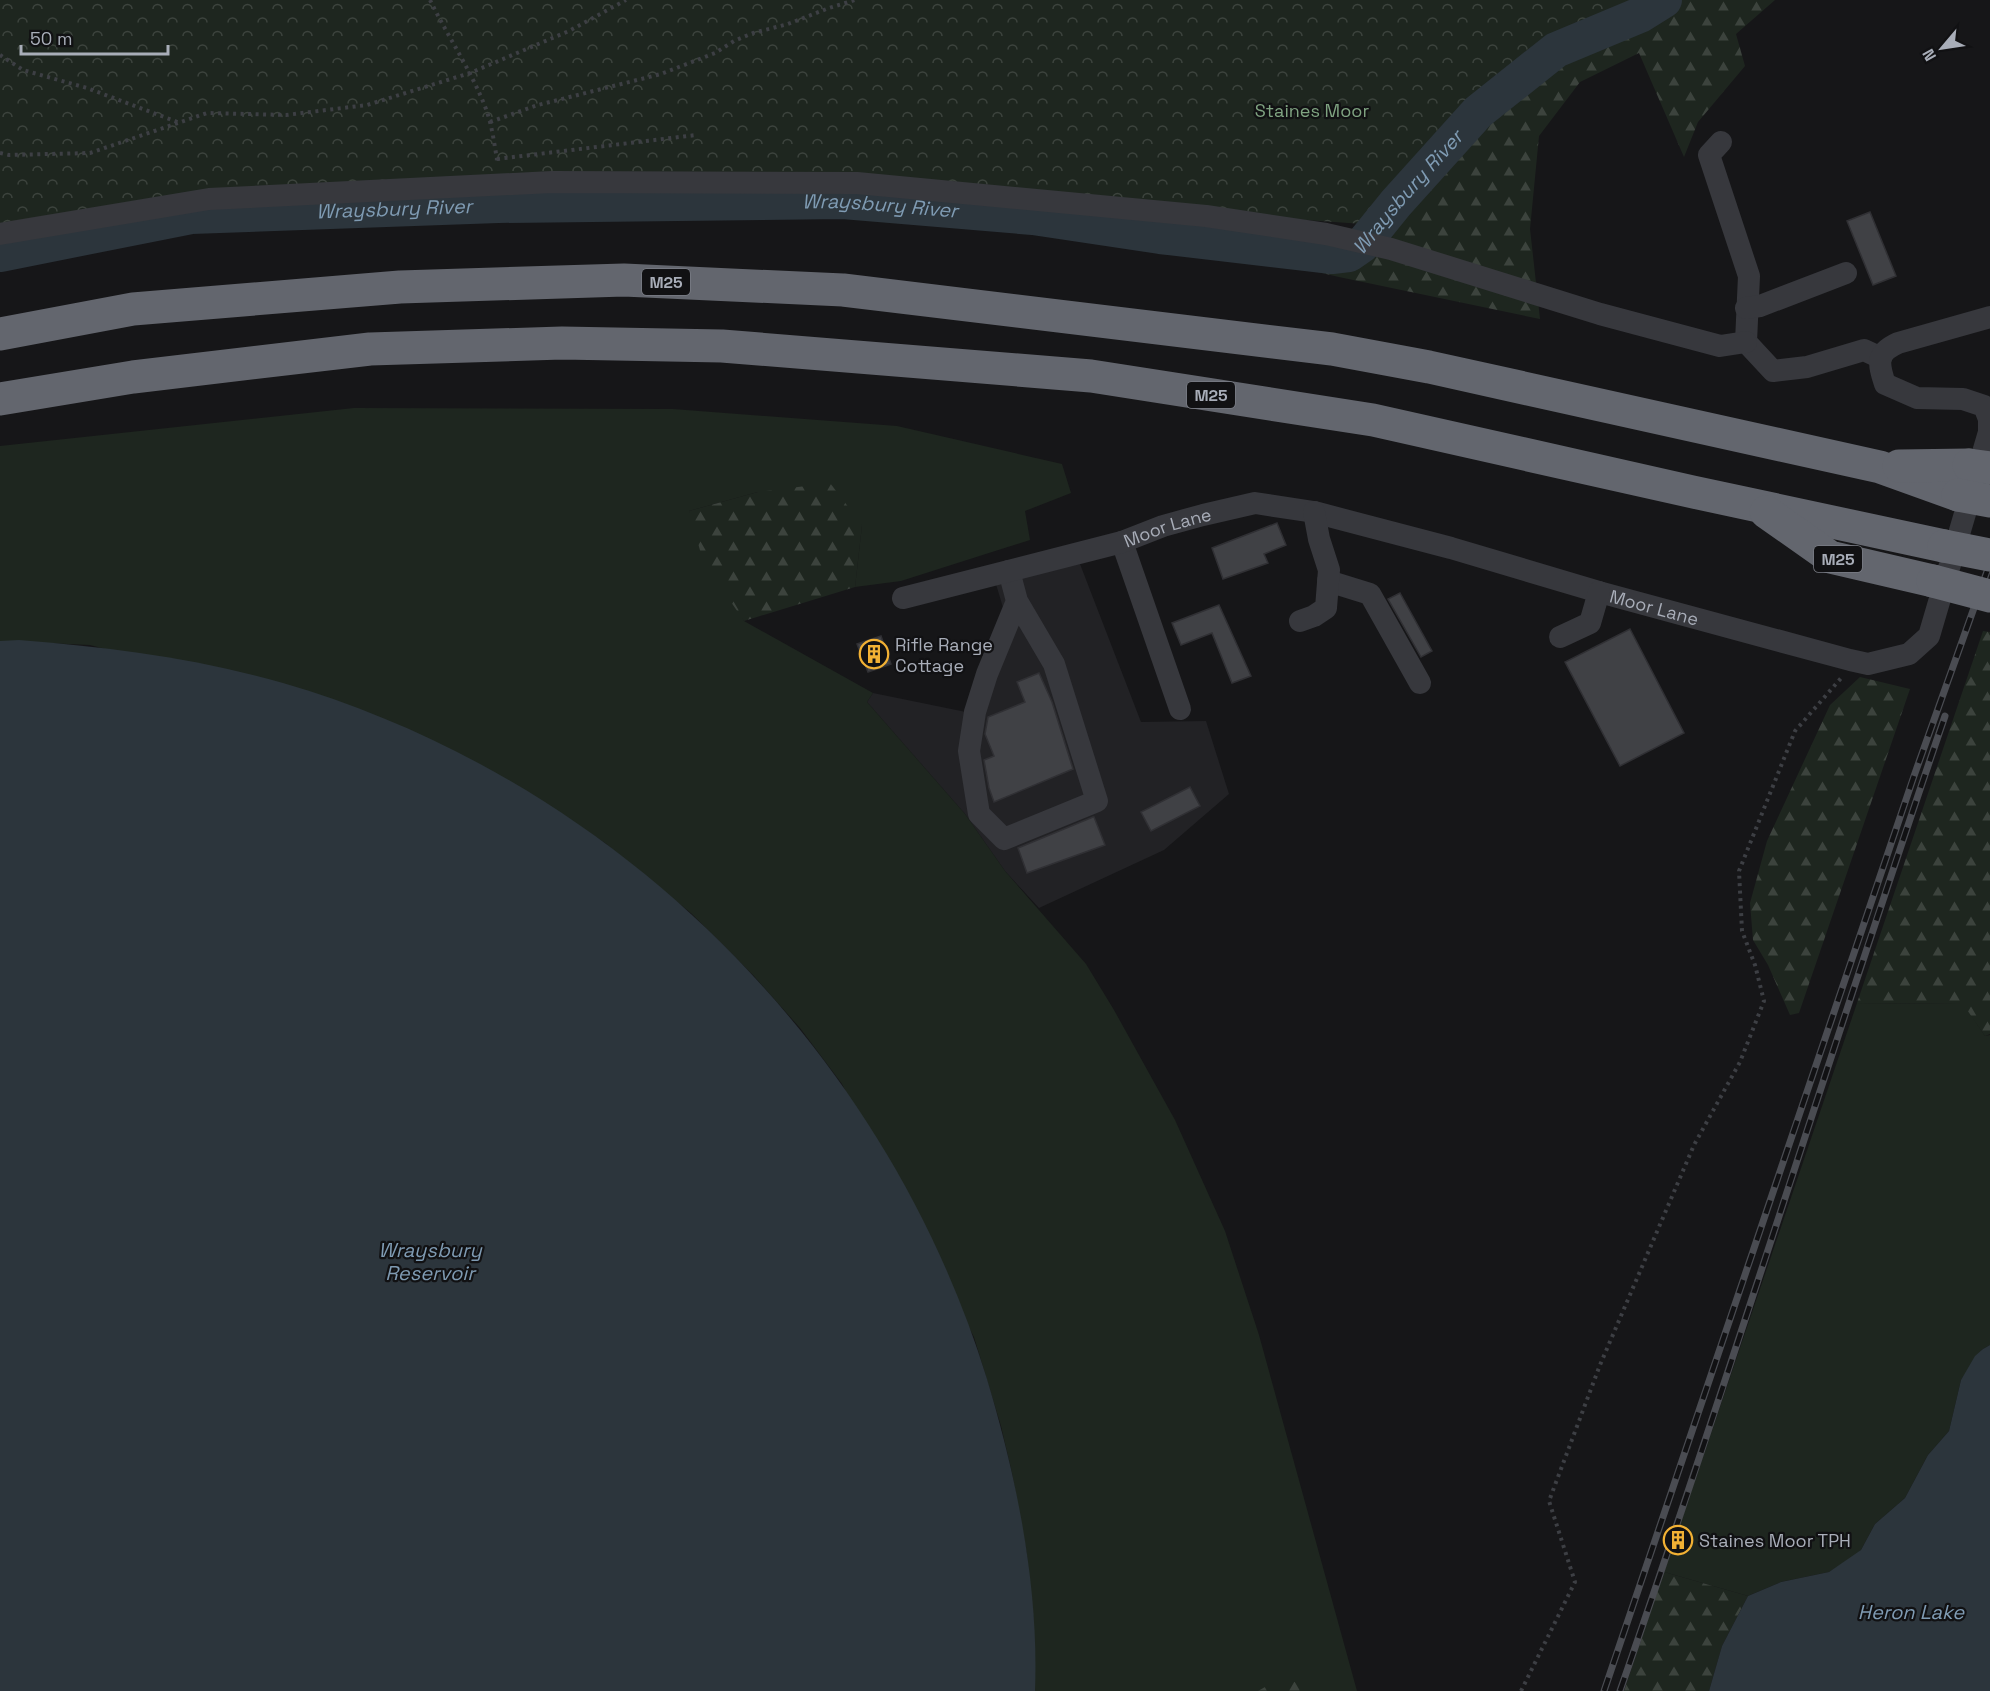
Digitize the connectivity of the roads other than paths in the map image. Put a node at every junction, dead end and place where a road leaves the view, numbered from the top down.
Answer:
1 (1722, 142) dead end
2 (0, 234) edge
3 (1846, 273) dead end
4 (1746, 308) junction
5 (1990, 317) edge
6 (0, 334) edge
7 (1746, 342) junction
8 (1881, 358) junction
9 (0, 399) edge
10 (1980, 466) edge
11 (1880, 467) junction
12 (1990, 501) edge
13 (1757, 506) junction
14 (1314, 512) junction
15 (1122, 542) junction
16 (1990, 555) edge
17 (1009, 571) junction
18 (1328, 581) junction
19 (1599, 592) junction
20 (1990, 596) edge
21 (903, 598) dead end
22 (1017, 601) junction
23 (1300, 621) dead end
24 (1560, 637) dead end
25 (1420, 683) dead end
26 (1180, 709) dead end

1 - 4 street
2 - 7 street
3 - 4 street
4 - 7 street
5 - 8 street
6 - 11 highway, M25
7 - 8 street
8 - 19 street, Moor Lane
9 - 13 highway, M25
10 - 11 highway, M25
11 - 12 highway, M25, bridge
13 - 16 highway, M25, bridge
13 - 20 highway, M25, bridge
14 - 15 street, Moor Lane
14 - 18 street
14 - 19 street, Moor Lane
15 - 17 street, Moor Lane
15 - 26 street
17 - 21 street, Moor Lane
17 - 22 street
18 - 23 street
18 - 25 street
19 - 24 street
22 - 22 street

